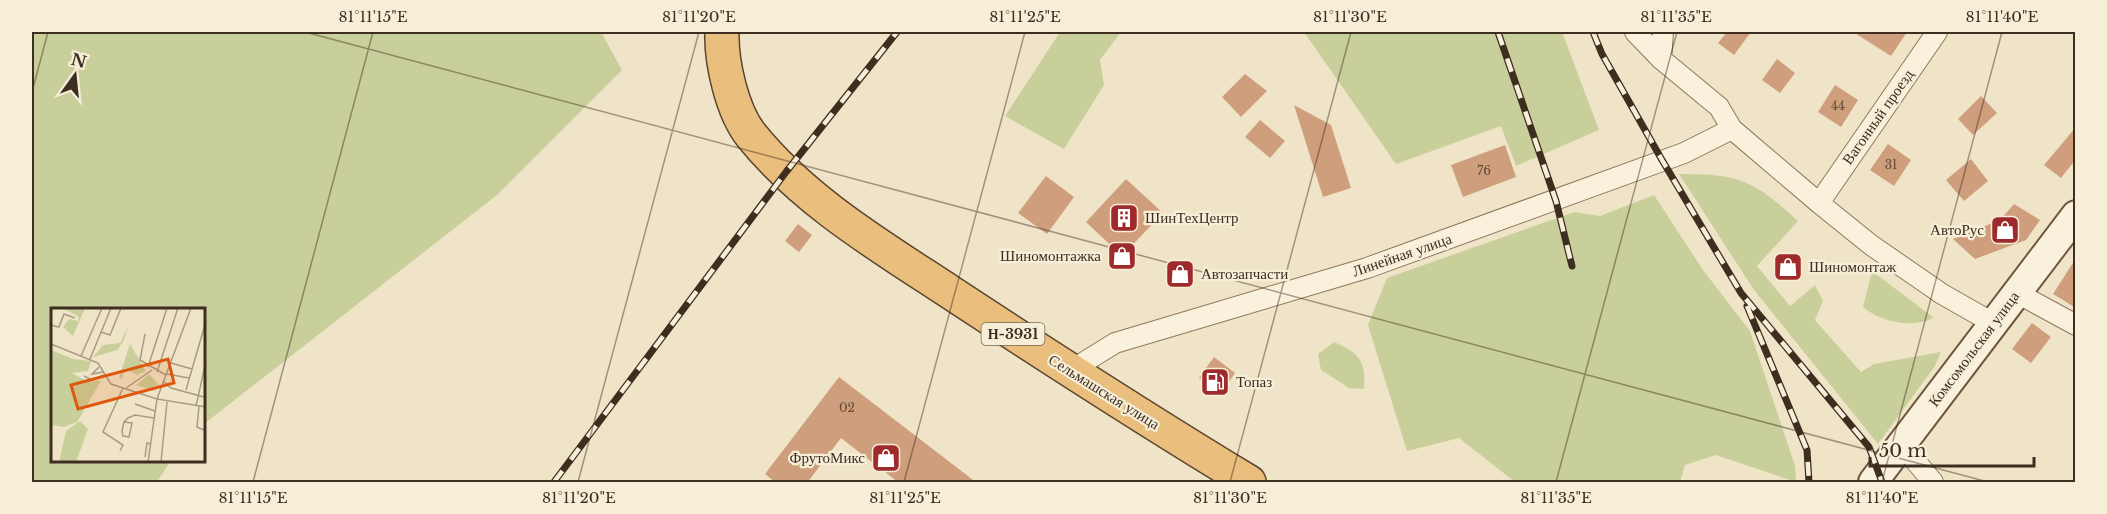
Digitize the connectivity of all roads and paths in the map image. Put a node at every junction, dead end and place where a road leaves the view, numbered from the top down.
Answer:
1 (723, 32) edge
2 (1635, 32) edge
3 (1663, 32) edge
4 (1938, 32) edge
5 (1661, 59) junction
6 (1732, 129) junction
7 (1819, 203) junction
8 (2076, 215) edge
9 (2017, 293) junction
10 (1993, 323) junction
11 (2076, 325) edge
12 (1070, 371) junction
13 (1902, 445) junction
14 (1249, 483) edge
15 (1873, 483) edge
16 (1933, 483) edge

1 - 12 highway, Сельмашская улица / Н-3931
2 - 5 street
3 - 5 street
4 - 7 street, Вагонный проезд
5 - 6 street
6 - 7 street
6 - 12 street, Линейная улица
7 - 10 street
8 - 9 main road, Комсомольская улица
9 - 10 main road, Комсомольская улица
9 - 11 street
10 - 13 main road, Комсомольская улица
12 - 14 highway, Сельмашская улица / Н-3931
13 - 15 main road, Комсомольская улица
13 - 16 street

